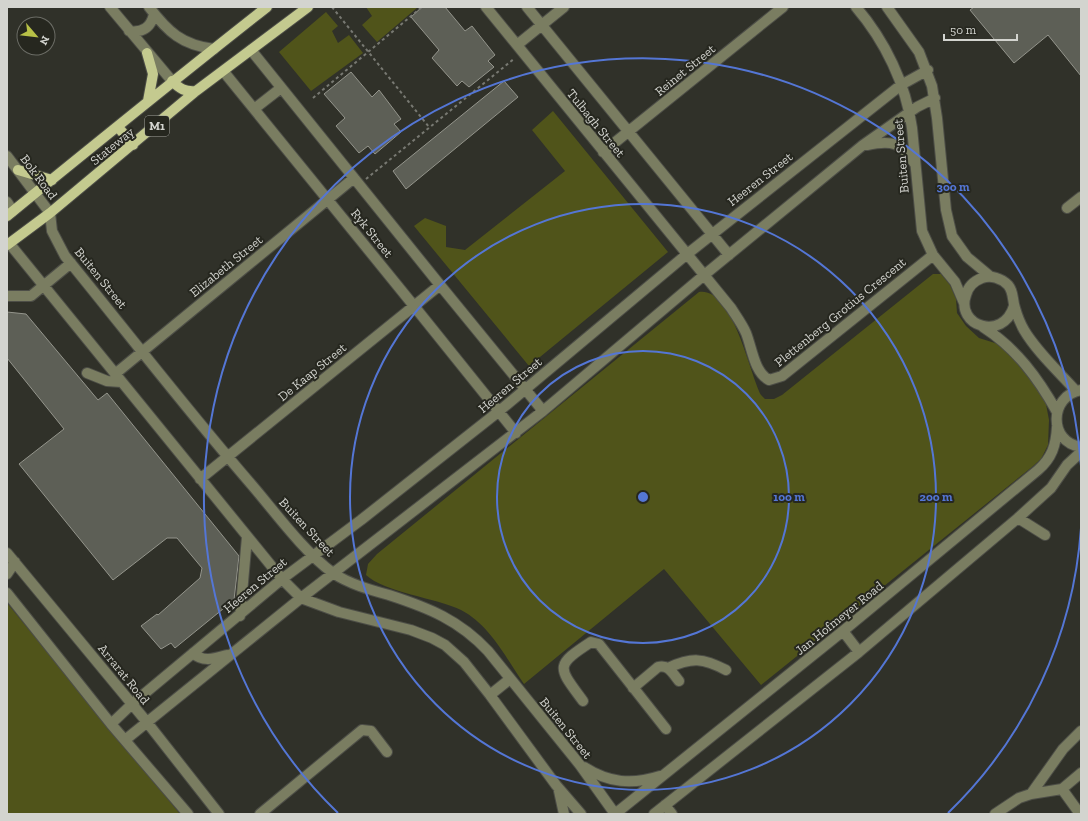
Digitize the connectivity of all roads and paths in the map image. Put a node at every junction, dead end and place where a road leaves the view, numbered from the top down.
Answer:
1 (110, 7) edge
2 (267, 7) edge
3 (307, 7) edge
4 (332, 7) edge
5 (422, 7) edge
6 (486, 7) edge
7 (527, 7) edge
8 (564, 7) edge
9 (783, 7) edge
10 (856, 7) edge
11 (887, 7) edge
12 (152, 10) edge
13 (542, 25) junction
14 (129, 31) junction
15 (214, 48) junction
16 (520, 49) junction
17 (251, 50) junction
18 (369, 52) junction
19 (147, 53) junction
20 (928, 70) junction
21 (224, 72) junction
22 (172, 81) junction
23 (901, 85) junction
24 (281, 88) junction
25 (196, 91) junction
26 (313, 98) dead end
27 (935, 98) junction
28 (148, 101) junction
29 (254, 109) junction
30 (910, 112) junction
31 (118, 127) junction
32 (429, 127) junction
33 (628, 131) junction
34 (133, 145) junction
35 (863, 145) junction
36 (602, 152) junction
37 (7, 156) edge
38 (915, 164) junction
39 (18, 170) junction
40 (52, 180) junction
41 (357, 181) junction
42 (36, 193) junction
43 (1081, 197) edge
44 (328, 200) junction
45 (7, 202) edge
46 (1067, 208) dead end
47 (50, 213) junction
48 (10, 214) edge
49 (712, 234) junction
50 (8, 244) edge
51 (933, 254) junction
52 (686, 255) junction
53 (729, 255) junction
54 (71, 263) junction
55 (703, 276) junction
56 (991, 277) junction
57 (43, 285) junction
58 (440, 285) junction
59 (7, 296) edge
60 (964, 303) junction
61 (414, 306) junction
62 (1014, 306) junction
63 (982, 326) junction
64 (142, 351) junction
65 (87, 373) dead end
66 (115, 374) junction
67 (122, 382) junction
68 (525, 389) junction
69 (1078, 390) edge
70 (543, 411) junction
71 (498, 412) junction
72 (1056, 412) junction
73 (1057, 427) junction
74 (516, 433) junction
75 (1081, 447) edge
76 (1081, 452) edge
77 (228, 457) junction
78 (200, 479) junction
79 (1018, 518) junction
80 (1045, 535) dead end
81 (246, 537) junction
82 (7, 554) edge
83 (313, 555) junction
84 (15, 562) junction
85 (7, 574) edge
86 (334, 574) junction
87 (282, 579) junction
88 (7, 593) edge
89 (301, 598) junction
90 (240, 616) junction
91 (843, 631) junction
92 (859, 652) junction
93 (193, 653) junction
94 (231, 654) junction
95 (668, 668) junction
96 (726, 670) dead end
97 (510, 679) junction
98 (679, 681) dead end
99 (634, 688) junction
100 (490, 695) junction
101 (583, 701) dead end
102 (132, 704) junction
103 (146, 721) junction
104 (111, 724) junction
105 (666, 730) dead end
106 (1081, 731) edge
107 (124, 740) junction
108 (387, 752) dead end
109 (580, 765) junction
110 (1081, 773) edge
111 (664, 775) junction
112 (556, 785) junction
113 (1062, 789) junction
114 (1031, 794) junction
115 (665, 805) junction
116 (188, 814) edge
117 (219, 814) edge
118 (260, 814) edge
119 (564, 814) edge
120 (581, 814) edge
121 (615, 814) edge
122 (654, 814) edge
123 (672, 814) edge
124 (995, 814) edge
125 (1080, 814) edge

1 - 14 street
2 - 15 main road, Stateway / M1
3 - 17 main road, Stateway / M1
4 - 18 path
5 - 18 path
6 - 16 street, Tulbagh Street
7 - 13 street, Tulbagh Street
8 - 13 street
9 - 33 street, Reinet Street
10 - 23 street, Buiten Street
11 - 20 street
12 - 14 street
12 - 15 street
13 - 16 street
13 - 33 street, Tulbagh Street
14 - 19 street
15 - 22 main road, Stateway / M1
16 - 32 path
16 - 36 street, Tulbagh Street
17 - 21 main road, Stateway / M1
17 - 24 street, Ryk Street
18 - 26 path
18 - 32 path
19 - 22 street
19 - 28 main road
20 - 23 street, Heeren Street
20 - 27 street
21 - 25 main road, Stateway / M1
21 - 29 street, Ryk Street
22 - 25 main road
22 - 28 main road, Stateway / M1
23 - 30 street, Buiten Street
23 - 49 street, Heeren Street
24 - 29 street
24 - 41 street, Ryk Street
25 - 34 main road, Stateway / M1
27 - 30 street
27 - 56 street
28 - 31 main road, Stateway / M1
29 - 44 street, Ryk Street
30 - 35 street
30 - 38 street, Buiten Street
31 - 34 main road
31 - 40 main road, Stateway / M1
32 - 41 path
33 - 36 street, Reinet Street
33 - 49 street, Tulbagh Street
34 - 47 main road, Stateway / M1
35 - 38 street
35 - 53 street
36 - 52 street, Tulbagh Street
37 - 39 street, Bok Road
38 - 51 street, Buiten Street
39 - 40 main road
39 - 42 street, Bok Road
40 - 42 main road, Stateway / M1
41 - 44 street, Elizabeth Street
41 - 58 street, Ryk Street
42 - 47 street, Bok Road
42 - 48 main road, Stateway / M1
43 - 46 street
44 - 61 street, Ryk Street
44 - 64 street, Elizabeth Street
45 - 48 street
47 - 50 main road, Stateway / M1
47 - 54 street, Buiten Street
49 - 52 street, Heeren Street
49 - 53 street, Tulbagh Street
50 - 57 street
51 - 55 street, Plettenberg Grotius Crescent
51 - 60 street, Buiten Street
52 - 55 street, Plettenberg Grotius Crescent
52 - 68 street, Heeren Street
53 - 55 street
54 - 57 street
54 - 64 street, Buiten Street
55 - 70 street
56 - 60 street
56 - 62 street
57 - 59 street
57 - 66 street
58 - 61 street, De Kaap Street
58 - 68 street, Ryk Street
60 - 63 street
61 - 71 street, Ryk Street
61 - 77 street, De Kaap Street
62 - 63 street
62 - 69 street
63 - 72 street
64 - 66 street, Elizabeth Street
64 - 77 street, Buiten Street
65 - 67 street
66 - 67 street
67 - 78 street
68 - 70 street, Ryk Street
68 - 71 street, Heeren Street
69 - 72 street
70 - 74 street
71 - 74 street, Ryk Street
71 - 83 street, Heeren Street
72 - 73 street, Jan Hofmeyer Road
73 - 75 street
73 - 91 street, Jan Hofmeyer Road
74 - 86 street
76 - 79 street
77 - 78 street, De Kaap Street
77 - 83 street, Buiten Street
78 - 81 street
79 - 80 street
79 - 92 street
81 - 87 street
81 - 90 street
82 - 84 street, Arrarat Road
83 - 86 street, Buiten Street
83 - 87 street, Heeren Street
84 - 85 street
84 - 102 street, Arrarat Road
86 - 89 street
86 - 97 street, Buiten Street
87 - 89 street
87 - 90 street, Heeren Street
88 - 104 street
89 - 94 street
89 - 100 street
90 - 93 street, Heeren Street
91 - 92 street
91 - 111 street, Jan Hofmeyer Road
92 - 115 street
93 - 94 street
93 - 102 street, Heeren Street
94 - 103 street
95 - 96 street
95 - 98 street
95 - 99 street
97 - 100 street
97 - 109 street, Buiten Street
99 - 101 street
99 - 105 street
100 - 112 street
102 - 103 street, Arrarat Road
102 - 104 street, Heeren Street
103 - 107 street
103 - 117 street, Arrarat Road
104 - 107 street
106 - 114 street
107 - 116 street
108 - 118 street
109 - 111 street
109 - 121 street, Buiten Street
110 - 113 street
111 - 121 street, Jan Hofmeyer Road
112 - 119 street
112 - 120 street
113 - 114 street
113 - 125 street
114 - 124 street
115 - 122 street
115 - 123 street

